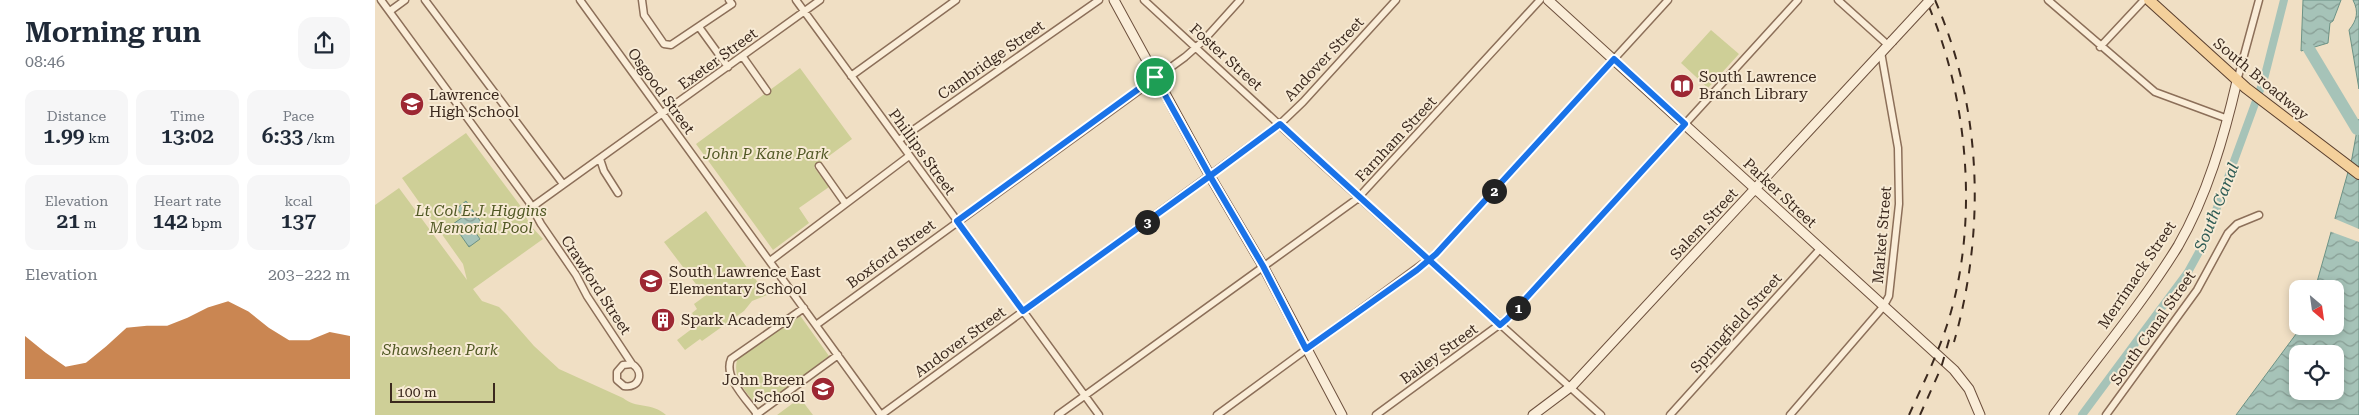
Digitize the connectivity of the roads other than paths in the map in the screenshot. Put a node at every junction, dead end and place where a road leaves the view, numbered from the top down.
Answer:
1 (381, 0) edge
2 (405, 0) edge
3 (425, 0) edge
4 (580, 0) edge
5 (642, 0) edge
6 (729, 0) edge
7 (796, 0) edge
8 (820, 0) edge
9 (955, 0) edge
10 (1099, 0) edge
11 (1114, 0) edge
12 (1144, 0) edge
13 (1240, 0) edge
14 (1396, 0) edge
15 (1540, 0) edge
16 (1548, 0) edge
17 (1668, 0) edge
18 (1798, 0) edge
19 (1838, 0) edge
20 (1930, 0) edge
21 (2049, 0) edge
22 (2144, 0) edge
23 (2149, 0) edge
24 (2259, 0) edge
25 (390, 11) junction
26 (804, 12) junction
27 (699, 27) junction
28 (1887, 46) junction
29 (2101, 47) junction
30 (1196, 48) junction
31 (743, 56) junction
32 (1614, 59) junction
33 (728, 67) junction
34 (851, 76) junction
35 (1155, 77) junction
36 (2237, 81) junction
37 (767, 91) dead end
38 (663, 115) junction
39 (2228, 119) junction
40 (1280, 124) junction
41 (1685, 124) junction
42 (899, 140) junction
43 (909, 156) junction
44 (600, 159) junction
45 (819, 166) dead end
46 (2359, 174) edge
47 (1210, 176) junction
48 (563, 184) junction
49 (1755, 189) junction
50 (618, 193) dead end
51 (1359, 196) junction
52 (845, 203) junction
53 (532, 207) junction
54 (2259, 215) dead end
55 (957, 221) junction
56 (1820, 249) junction
57 (1430, 259) junction
58 (770, 261) junction
59 (1263, 266) junction
60 (1883, 307) junction
61 (803, 308) junction
62 (1023, 311) junction
63 (816, 325) junction
64 (1500, 325) junction
65 (1306, 349) junction
66 (838, 355) junction
67 (632, 364) dead end
68 (1570, 387) junction
69 (1085, 396) junction
70 (756, 414) edge
71 (881, 415) edge
72 (1058, 415) edge
73 (1099, 415) edge
74 (1217, 415) edge
75 (1342, 415) edge
76 (1376, 415) edge
77 (1533, 415) edge
78 (1601, 415) edge
79 (1670, 415) edge
80 (1790, 415) edge
81 (1980, 415) edge
82 (2054, 415) edge
83 (2106, 415) edge

1 - 25 street, Crawford Street
2 - 25 street
3 - 48 street
4 - 38 street, Osgood Street
5 - 27 street
6 - 27 street
7 - 26 street, Phillips Street
8 - 26 street, Exeter Street
9 - 34 street
10 - 42 street, Cambridge Street
11 - 35 main road
12 - 30 street, Foster Street
13 - 30 street, Boxford Street
14 - 40 street, Andover Street
15 - 51 street, Farnham Street
16 - 32 main road, Parker Street
17 - 32 street
18 - 41 street, Bailey Street
19 - 28 street
20 - 28 main road, Salem Street, bridge
21 - 29 street
22 - 29 street
23 - 36 main road, South Broadway
24 - 36 street
25 - 53 street, Crawford Street
26 - 31 street, Exeter Street
26 - 34 street, Phillips Street
27 - 33 street
28 - 49 main road, Salem Street
28 - 60 street, Market Street
29 - 39 street
30 - 35 street, Boxford Street
30 - 40 street, Foster Street
31 - 33 street, Exeter Street
31 - 37 street
32 - 41 main road, Parker Street
32 - 57 street
33 - 38 street, Exeter Street
34 - 42 street, Phillips Street
35 - 47 main road
35 - 55 street, Boxford Street
36 - 39 main road, Merrimack Street
36 - 46 main road, South Broadway
38 - 44 street, Exeter Street
38 - 58 street, Osgood Street
39 - 82 main road, Merrimack Street
40 - 47 street, Andover Street
40 - 51 street, Foster Street
41 - 49 main road, Parker Street
41 - 64 street, Bailey Street
42 - 43 street, Phillips Street
43 - 52 street
43 - 55 street, Phillips Street
44 - 48 street, Exeter Street
44 - 50 street
45 - 52 street
47 - 59 main road
47 - 62 street, Andover Street
48 - 53 street, Exeter Street
49 - 56 main road, Parker Street
49 - 68 main road, Salem Street
51 - 57 street, Foster Street
51 - 59 street, Farnham Street
52 - 58 street
53 - 67 street, Crawford Street
54 - 83 street, South Canal Street
55 - 62 street, Phillips Street
55 - 63 street, Boxford Street
56 - 60 main road, Parker Street
56 - 79 street, Springfield Street
57 - 64 street, Foster Street
57 - 65 street
58 - 61 street, Osgood Street
59 - 65 main road
59 - 69 street, Farnham Street
60 - 80 street, Market Street
60 - 81 main road, Parker Street
61 - 63 street, Osgood Street
61 - 70 street
62 - 69 street, Phillips Street
62 - 71 street, Andover Street
63 - 66 street, Osgood Street
64 - 68 street, Foster Street
64 - 76 street, Bailey Street
65 - 74 street
65 - 75 main road
66 - 70 street
66 - 71 street, Osgood Street
68 - 77 main road, Salem Street
68 - 78 street, Foster Street
69 - 72 street, Farnham Street
69 - 73 street, Phillips Street

